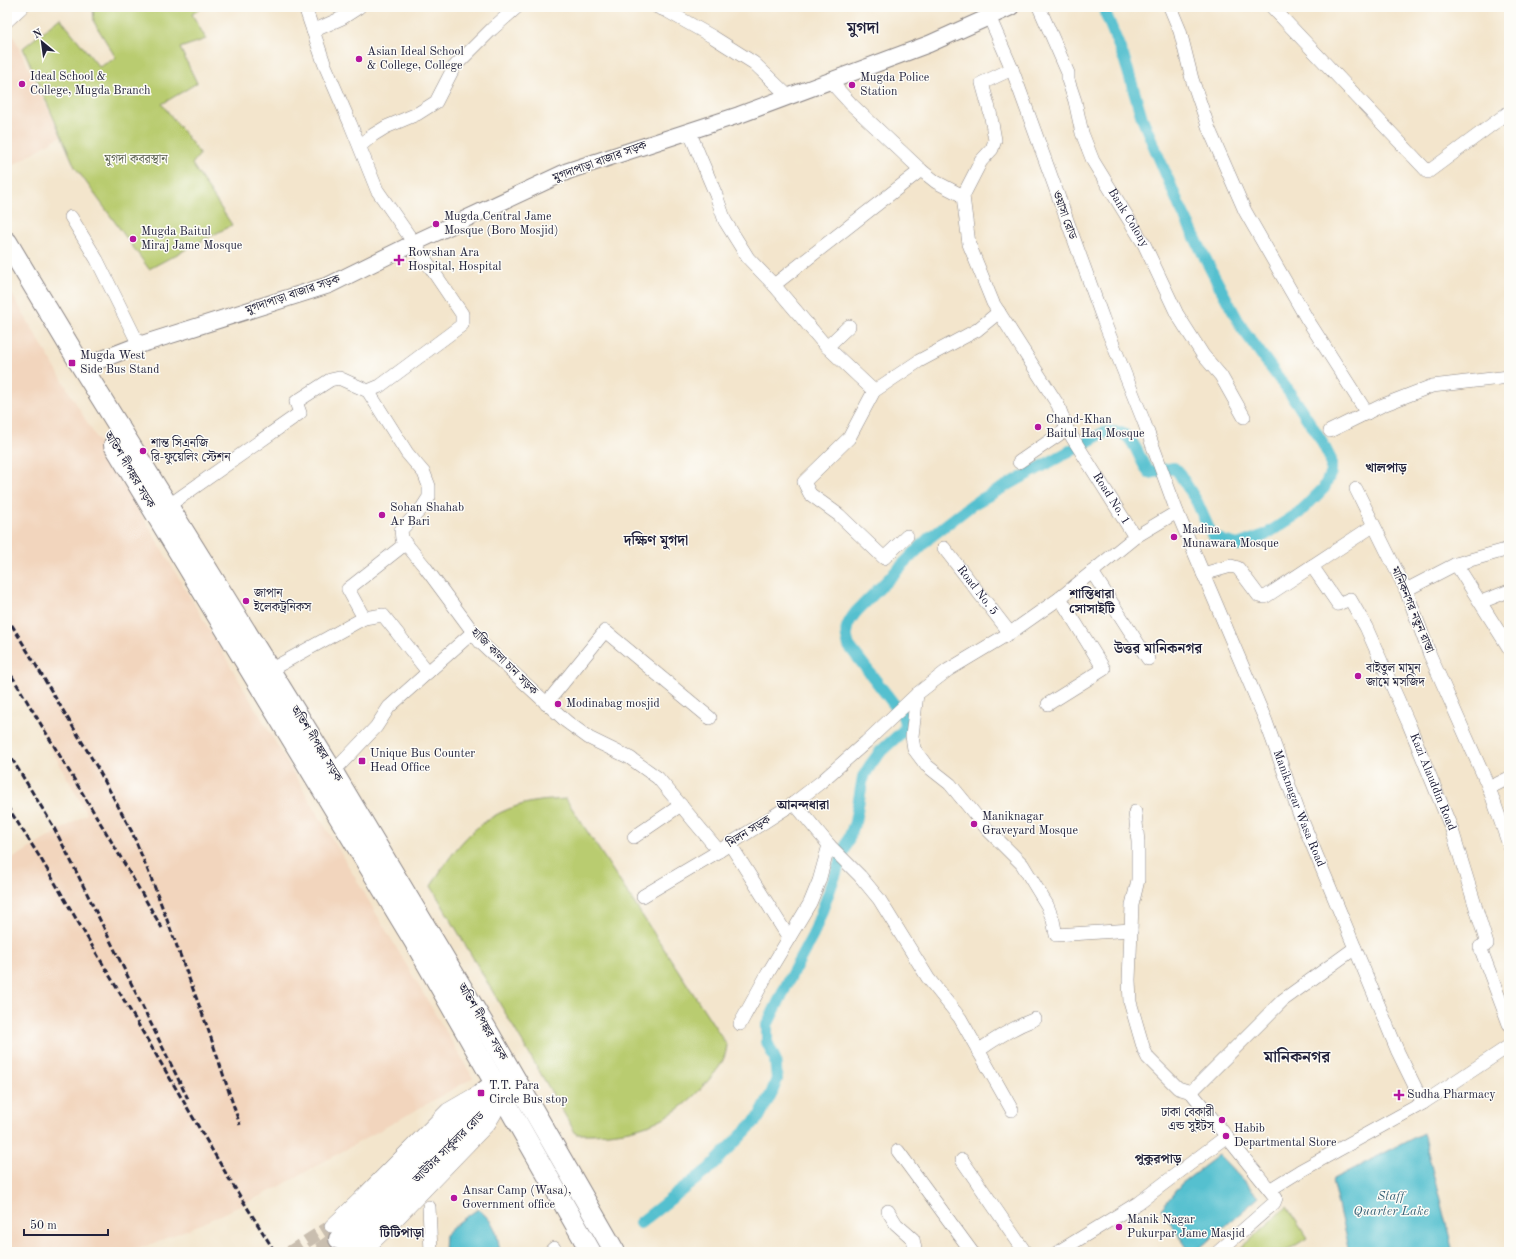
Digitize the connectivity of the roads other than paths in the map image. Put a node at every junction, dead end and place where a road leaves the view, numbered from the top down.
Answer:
1 (22, 7) edge
2 (305, 7) edge
3 (359, 7) edge
4 (517, 7) edge
5 (657, 7) edge
6 (1010, 7) edge
7 (1038, 7) edge
8 (1170, 7) edge
9 (1272, 7) edge
10 (987, 12) edge
11 (7, 21) edge
12 (313, 31) junction
13 (1012, 69) junction
14 (830, 81) junction
15 (788, 96) junction
16 (1509, 112) edge
17 (689, 131) junction
18 (360, 146) junction
19 (922, 170) junction
20 (963, 196) junction
21 (71, 217) dead end
22 (7, 242) edge
23 (414, 243) junction
24 (7, 268) edge
25 (774, 286) junction
26 (999, 312) junction
27 (849, 326) dead end
28 (139, 345) junction
29 (827, 347) junction
30 (82, 367) junction
31 (1509, 377) edge
32 (368, 391) junction
33 (874, 391) junction
34 (1367, 412) junction
35 (1244, 417) dead end
36 (1069, 431) junction
37 (1330, 431) dead end
38 (1019, 462) dead end
39 (1356, 489) dead end
40 (168, 506) junction
41 (1177, 512) junction
42 (1374, 526) junction
43 (908, 536) dead end
44 (1135, 537) junction
45 (405, 544) junction
46 (944, 548) dead end
47 (1509, 549) edge
48 (1456, 564) junction
49 (1312, 566) junction
50 (1092, 572) junction
51 (1203, 574) junction
52 (1406, 590) junction
53 (1509, 591) edge
54 (1060, 598) junction
55 (1481, 602) junction
56 (364, 618) junction
57 (473, 632) junction
58 (1010, 633) junction
59 (1509, 648) edge
60 (1148, 658) dead end
61 (270, 670) junction
62 (428, 672) junction
63 (275, 695) junction
64 (913, 698) junction
65 (546, 704) junction
66 (1048, 704) dead end
67 (710, 718) dead end
68 (333, 772) junction
69 (1509, 778) edge
70 (1489, 788) junction
71 (794, 803) junction
72 (681, 805) junction
73 (1136, 812) dead end
74 (634, 837) dead end
75 (730, 844) junction
76 (1509, 845) edge
77 (831, 848) junction
78 (719, 851) junction
79 (643, 896) dead end
80 (1131, 930) junction
81 (789, 938) junction
82 (1356, 948) junction
83 (1035, 1019) dead end
84 (740, 1024) dead end
85 (1509, 1024) edge
86 (478, 1033) junction
87 (1509, 1046) edge
88 (978, 1051) junction
89 (514, 1079) junction
90 (496, 1092) junction
91 (1191, 1092) junction
92 (1423, 1103) junction
93 (1012, 1110) dead end
94 (1227, 1136) junction
95 (898, 1151) dead end
96 (962, 1160) dead end
97 (1271, 1190) junction
98 (429, 1207) dead end
99 (888, 1212) dead end
100 (345, 1242) edge
101 (431, 1252) edge
102 (591, 1252) edge
103 (615, 1252) edge
104 (912, 1252) edge
105 (972, 1252) edge
106 (1025, 1252) edge
107 (1058, 1252) edge
108 (1218, 1252) edge

1 - 11 street
2 - 12 street
3 - 12 street
4 - 18 street
5 - 15 street
6 - 10 street, মুগদাপাড়া বাজার সড়ক
7 - 35 street, Bank Colony
8 - 34 street
9 - 16 street
10 - 13 street, ওয়াসা রোড
10 - 14 street, মুগদাপাড়া বাজার সড়ক
12 - 18 street
13 - 20 street
13 - 41 street, ওয়াসা রোড
14 - 15 street, মুগদাপাড়া বাজার সড়ক
14 - 19 street
15 - 17 street, মুগদাপাড়া বাজার সড়ক
17 - 23 street, মুগদাপাড়া বাজার সড়ক
17 - 25 street
18 - 23 street
19 - 20 street
19 - 25 street
20 - 26 street, Road No. 1
21 - 28 street
22 - 30 main road, অতিশ দীপঙ্কর সড়ক
23 - 28 street, মুগদাপাড়া বাজার সড়ক
23 - 32 street
24 - 63 main road, অতিশ দীপঙ্কর সড়ক
25 - 29 street
26 - 33 street
26 - 36 street, Road No. 1
27 - 29 street
28 - 30 street, মুগদাপাড়া বাজার সড়ক
29 - 33 street
30 - 40 main road, অতিশ দীপঙ্কর সড়ক
31 - 34 street
32 - 40 street
32 - 45 street
33 - 43 street
34 - 37 street
36 - 38 street
36 - 44 street, Road No. 1
39 - 42 street, মানিকনগর নতুন রাস্তা
40 - 61 main road, অতিশ দীপঙ্কর সড়ক
41 - 44 street, মিলন সড়ক
41 - 51 street, Maniknagar Wasa Road
42 - 49 street
42 - 52 street, মানিকনগর নতুন রাস্তা
44 - 50 street, মিলন সড়ক
45 - 56 street
45 - 57 street, হাজি কালা চান সড়ক
46 - 58 street, Road No. 5
47 - 48 street
48 - 52 street
48 - 55 street
49 - 51 street
49 - 85 street, Kazi Alauddin Road
50 - 54 street, মিলন সড়ক
50 - 60 street
51 - 82 street, Maniknagar Wasa Road
52 - 70 street, মানিকনগর নতুন রাস্তা
53 - 55 street
54 - 58 street, মিলন সড়ক
54 - 66 street
55 - 59 street
56 - 61 street
56 - 62 street
57 - 62 street
57 - 65 street, হাজি কালা চান সড়ক
58 - 64 street, মিলন সড়ক
61 - 63 main road, অতিশ দীপঙ্কর সড়ক
62 - 68 street
63 - 68 main road, অতিশ দীপঙ্কর সড়ক
63 - 86 main road, অতিশ দীপঙ্কর সড়ক
64 - 71 street, মিলন সড়ক
64 - 80 street
65 - 67 street
65 - 72 street, হাজি কালা চান সড়ক
68 - 86 main road, অতিশ দীপঙ্কর সড়ক
69 - 70 street
70 - 76 street, মানিকনগর নতুন রাস্তা
71 - 75 street, মিলন সড়ক
71 - 77 street
72 - 74 street
72 - 78 street, হাজি কালা চান সড়ক
73 - 80 street
75 - 78 street, মিলন সড়ক
75 - 81 street
77 - 81 street
77 - 88 street
78 - 79 street, মিলন সড়ক
80 - 91 street
81 - 84 street
82 - 91 street
82 - 92 street, Maniknagar Wasa Road
83 - 88 street
86 - 89 main road, অতিশ দীপঙ্কর সড়ক
86 - 90 main road, অতিশ দীপঙ্কর সড়ক
87 - 92 street
88 - 93 street
89 - 90 main road
89 - 103 main road, অতিশ দীপঙ্কর সড়ক
90 - 100 main road, আউটার সার্কুলার রোড
90 - 100 street
90 - 102 main road, অতিশ দীপঙ্কর সড়ক
91 - 94 street
92 - 97 street
94 - 97 street
94 - 107 street
95 - 105 street
96 - 106 street
97 - 108 street
98 - 101 street
99 - 104 street

